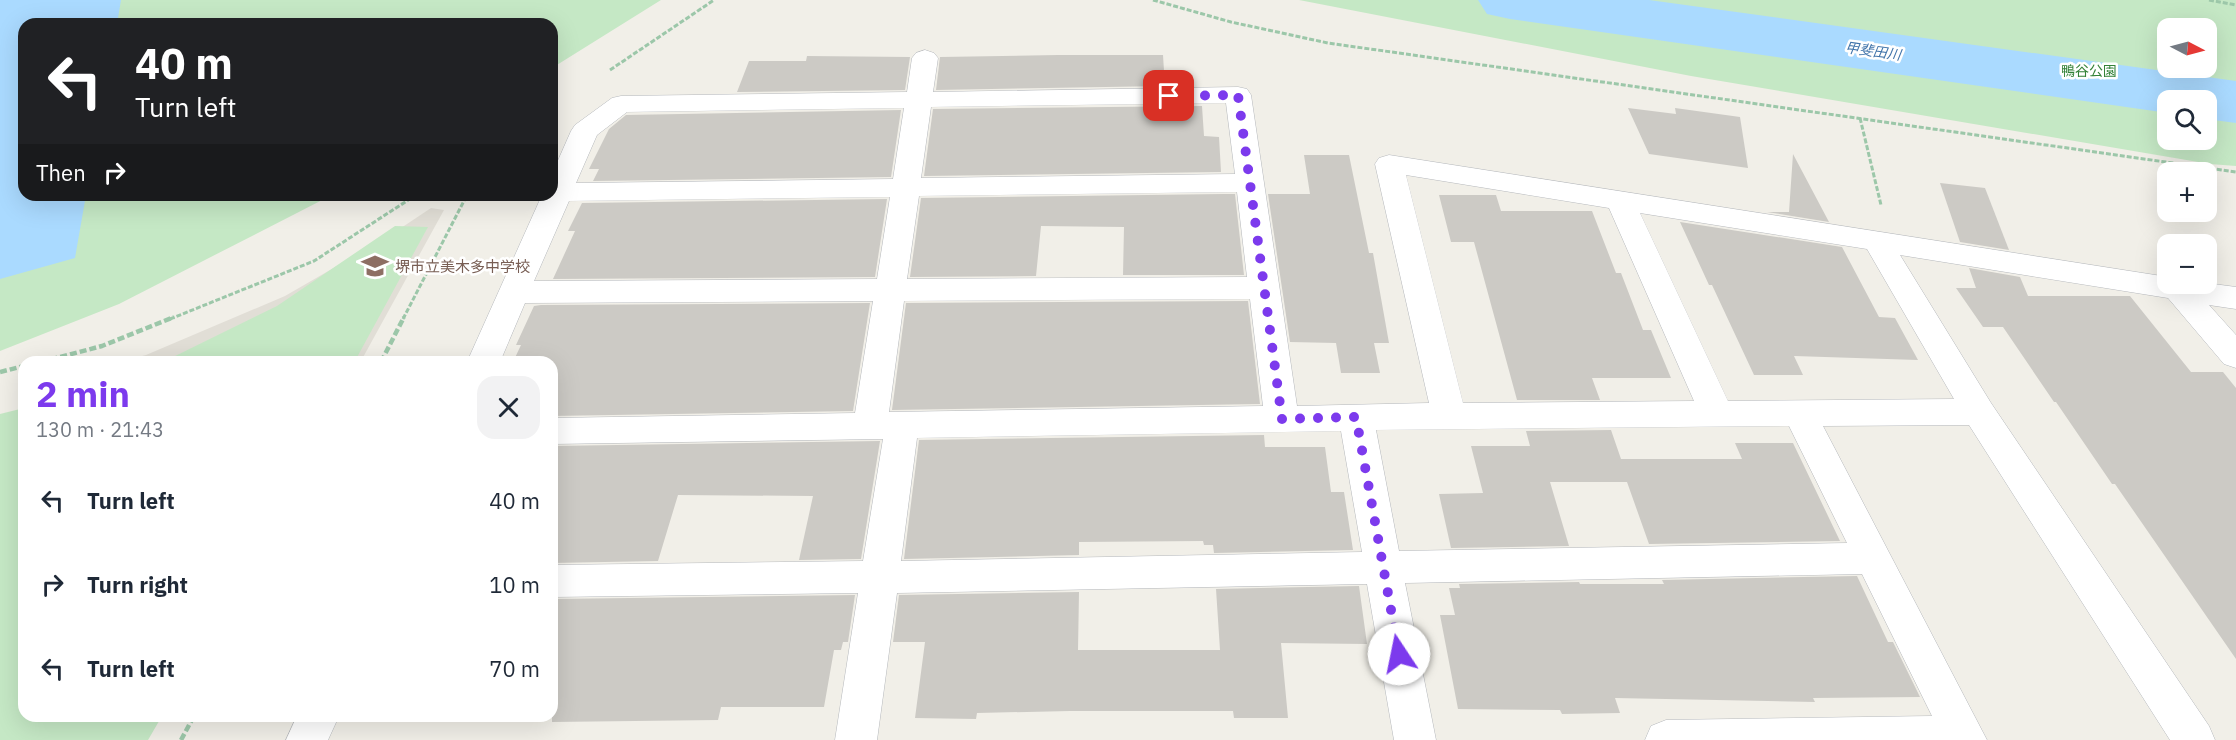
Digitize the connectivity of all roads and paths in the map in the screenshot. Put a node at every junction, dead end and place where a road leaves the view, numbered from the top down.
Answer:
1 (714, 0) edge
2 (1153, 0) edge
3 (2209, 0) edge
4 (2236, 5) edge
5 (925, 58) dead end
6 (605, 74) dead end
7 (918, 99) junction
8 (1860, 118) junction
9 (2236, 172) edge
10 (1250, 183) junction
11 (905, 186) junction
12 (558, 192) joint
13 (407, 201) edge
14 (464, 201) edge
15 (554, 201) edge
16 (1620, 201) junction
17 (1885, 244) junction
18 (2157, 285) edge
19 (1264, 288) junction
20 (890, 289) junction
21 (513, 292) junction
22 (2181, 294) edge
23 (2212, 294) edge
24 (2236, 298) edge
25 (64, 356) edge
26 (384, 356) edge
27 (486, 356) edge
28 (2236, 356) edge
29 (18, 368) edge
30 (0, 372) edge
31 (1979, 412) junction
32 (1718, 414) junction
33 (1800, 414) junction
34 (1449, 416) junction
35 (1356, 417) junction
36 (1282, 419) junction
37 (886, 425) junction
38 (558, 431) edge
39 (1873, 558) junction
40 (1383, 567) junction
41 (880, 577) junction
42 (558, 581) edge
43 (191, 722) edge
44 (315, 722) edge
45 (1965, 738) edge
46 (181, 740) edge
47 (307, 740) edge
48 (856, 740) edge
49 (1415, 740) edge
50 (1666, 740) edge
51 (2194, 740) edge

1 - 6 path
2 - 8 path
3 - 4 path
5 - 7 street
7 - 10 street
7 - 11 street
7 - 12 street
8 - 9 path
8 - 17 path
10 - 11 street
10 - 19 street
11 - 12 street
11 - 20 street
13 - 25 path
14 - 26 path
15 - 21 street
16 - 17 street
16 - 32 street
16 - 34 street
17 - 18 street
17 - 31 street
19 - 20 street
19 - 36 street
20 - 21 street
20 - 37 street
21 - 27 street
22 - 28 street
23 - 24 street
29 - 30 path
31 - 33 street
31 - 51 street
32 - 33 street
32 - 34 street
33 - 39 street
34 - 35 street
35 - 36 street
35 - 40 street
36 - 37 street
37 - 38 street
37 - 41 street
39 - 40 street
39 - 45 street
40 - 41 street
40 - 49 street
41 - 42 street
41 - 48 street
43 - 46 path
44 - 47 street
45 - 50 street

